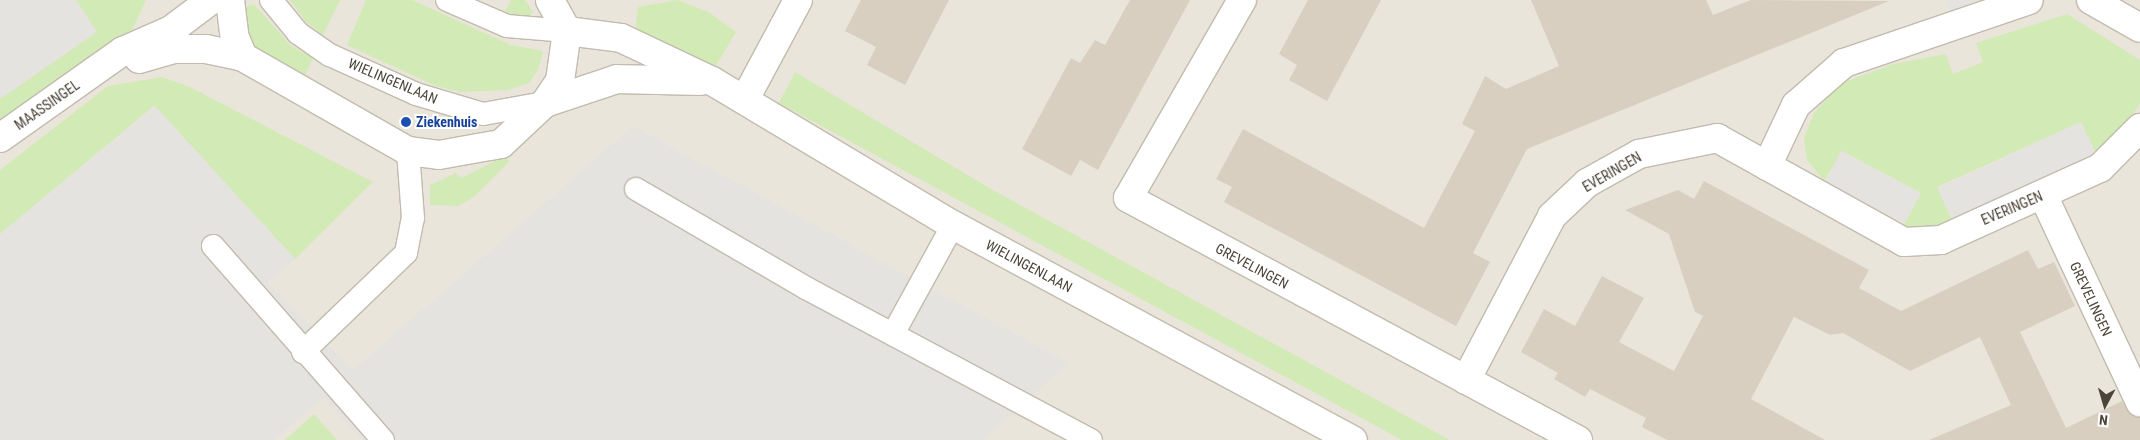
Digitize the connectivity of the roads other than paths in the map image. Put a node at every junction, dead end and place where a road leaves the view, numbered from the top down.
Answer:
1 (211, 0) edge
2 (230, 0) edge
3 (271, 0) edge
4 (447, 0) edge
5 (550, 0) edge
6 (798, 0) edge
7 (1242, 0) edge
8 (2029, 0) edge
9 (2091, 0) edge
10 (2140, 28) edge
11 (567, 31) junction
12 (243, 57) junction
13 (94, 72) junction
14 (712, 81) junction
15 (745, 99) junction
16 (545, 102) junction
17 (2140, 128) edge
18 (0, 138) edge
19 (408, 151) junction
20 (1767, 166) junction
21 (636, 188) dead end
22 (2043, 195) junction
23 (953, 225) junction
24 (213, 246) dead end
25 (893, 334) junction
26 (303, 352) junction
27 (1466, 380) junction
28 (2140, 402) edge
29 (383, 440) edge
30 (1091, 440) edge
31 (1353, 440) edge
32 (1578, 440) edge

1 - 13 street
2 - 12 street
3 - 16 lane, WIELINGENLAAN
4 - 11 lane, WIELINGENLAAN
5 - 11 street
6 - 15 street
7 - 27 street, GREVELINGEN
8 - 20 street
9 - 10 street
11 - 14 street, WIELINGENLAAN
11 - 16 street
12 - 13 street
12 - 19 street
13 - 18 street, MAASSINGEL
14 - 15 street, WIELINGENLAAN
14 - 16 street, WIELINGENLAAN
15 - 23 street, WIELINGENLAAN
16 - 19 street
17 - 22 street, EVERINGEN
19 - 26 lane
20 - 22 street, EVERINGEN
20 - 27 street, EVERINGEN
21 - 25 lane
22 - 28 street, GREVELINGEN
23 - 25 lane
23 - 31 street, WIELINGENLAAN
24 - 26 lane
25 - 30 lane
26 - 29 lane
27 - 32 street, GREVELINGEN

